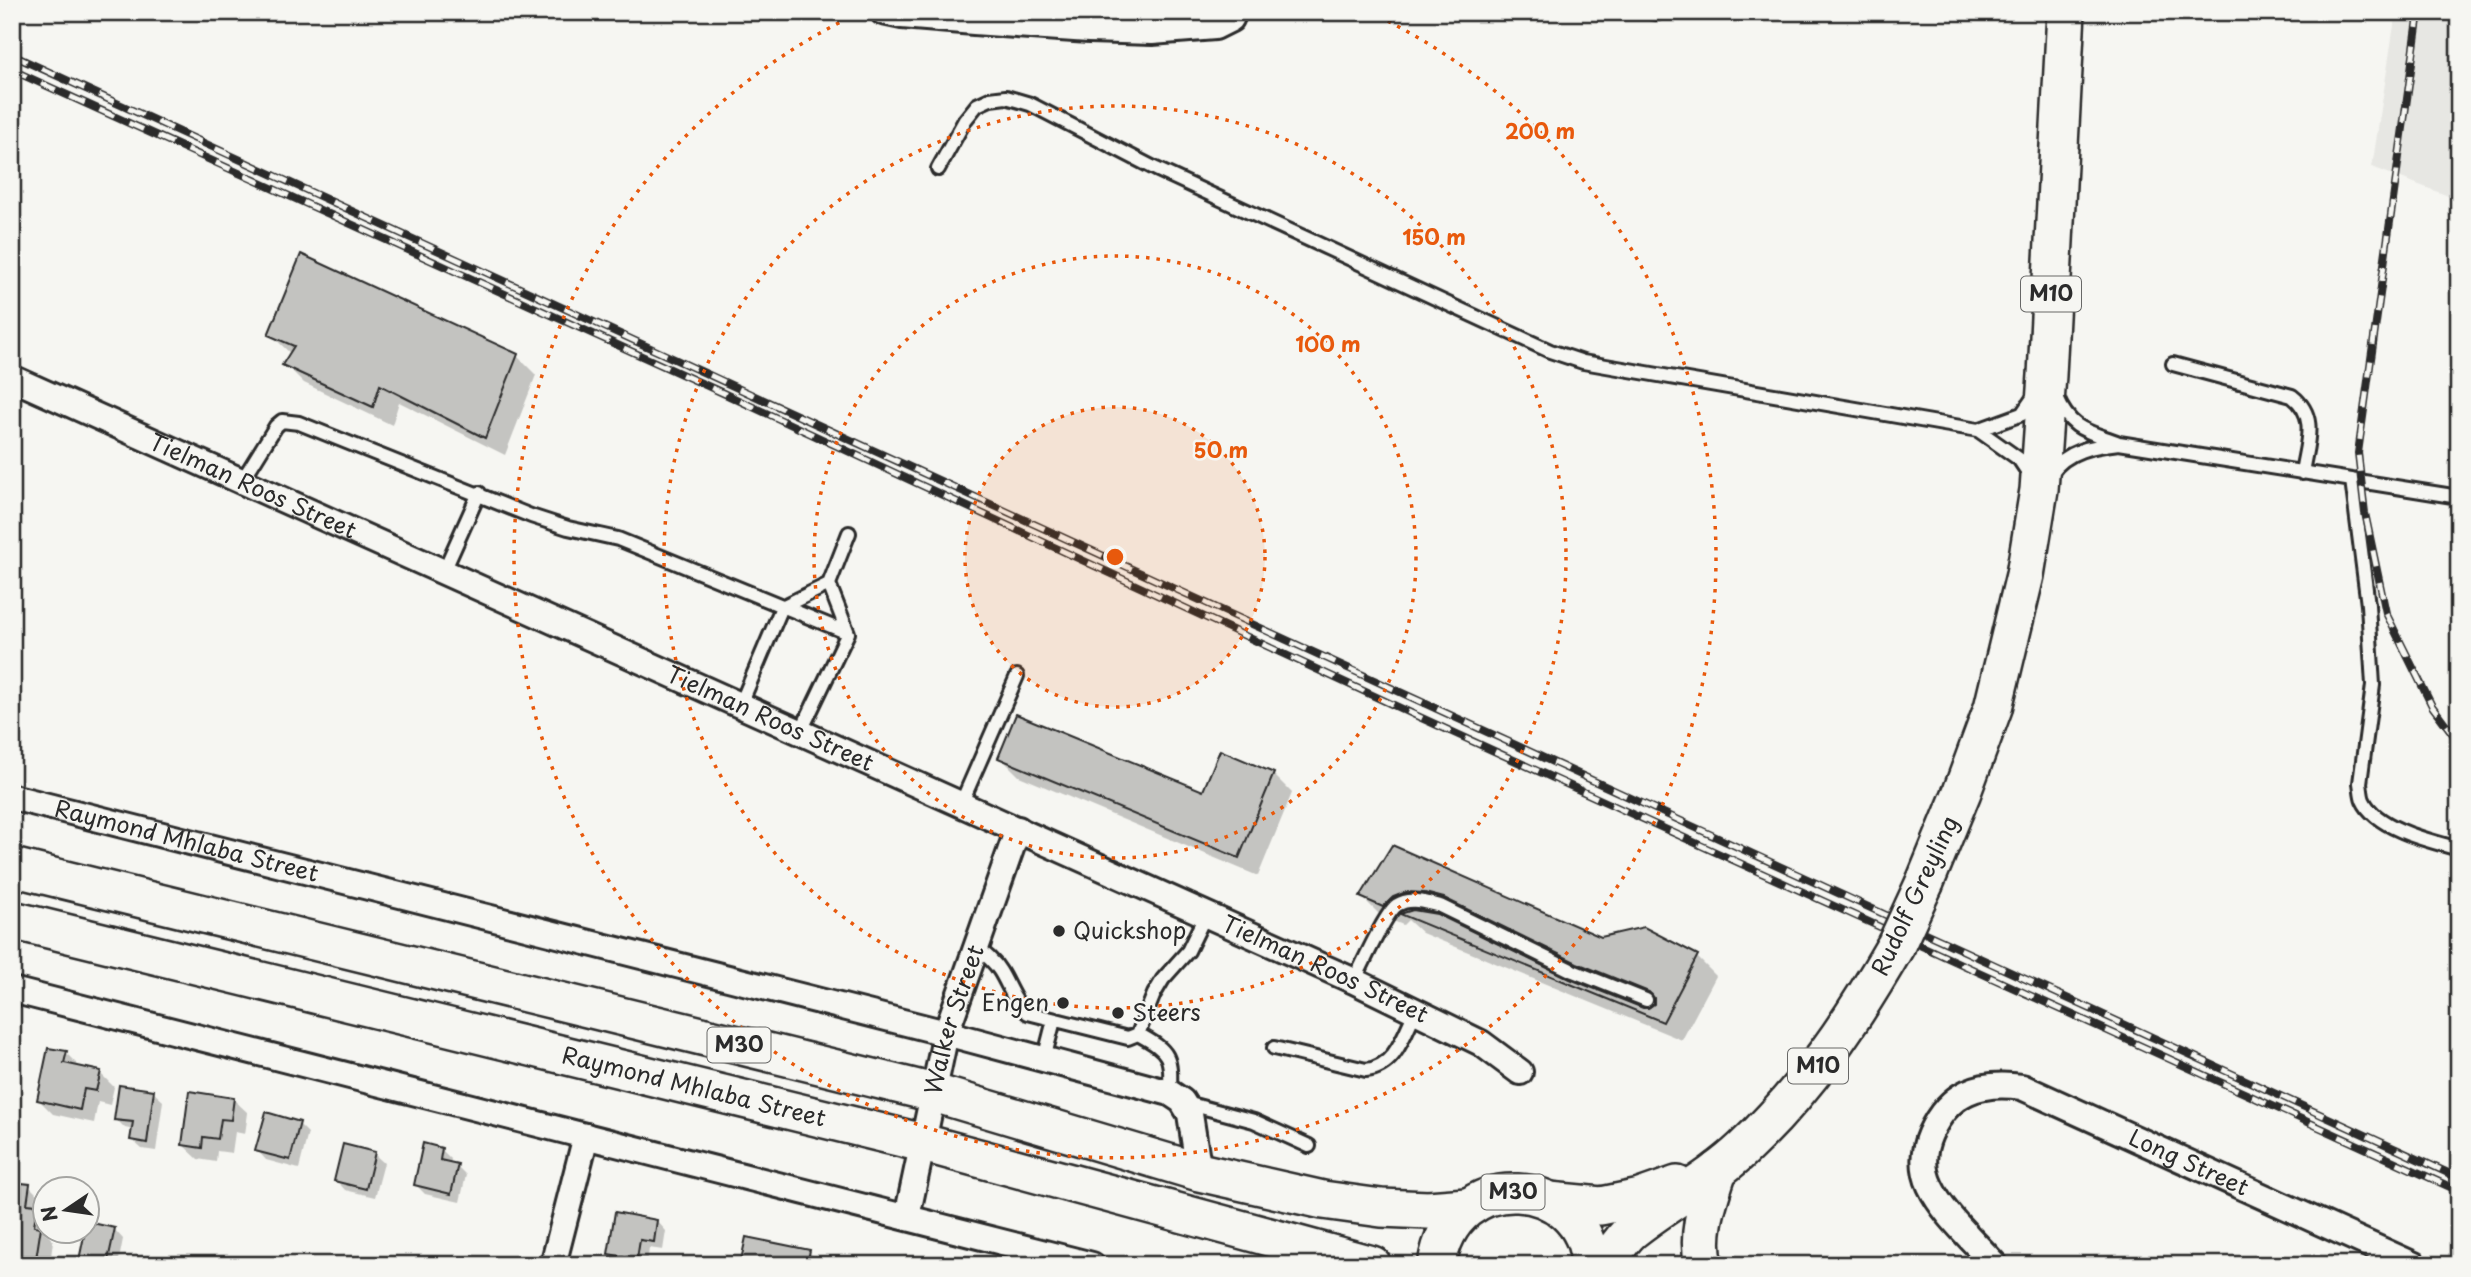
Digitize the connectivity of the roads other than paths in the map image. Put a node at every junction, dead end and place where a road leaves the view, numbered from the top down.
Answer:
1 (883, 12) edge
2 (1234, 12) edge
3 (1651, 12) edge
4 (2066, 12) edge
5 (1658, 13) edge
6 (939, 169) dead end
7 (2173, 364) dead end
8 (2047, 375) junction
9 (12, 378) edge
10 (1978, 430) junction
11 (2119, 443) junction
12 (2302, 473) junction
13 (2352, 480) junction
14 (242, 481) junction
15 (2039, 490) junction
16 (479, 493) junction
17 (2459, 497) edge
18 (849, 533) dead end
19 (444, 571) junction
20 (829, 584) junction
21 (782, 607) junction
22 (848, 633) junction
23 (1017, 676) dead end
24 (740, 706) junction
25 (800, 733) junction
26 (12, 797) edge
27 (961, 803) junction
28 (1018, 829) junction
29 (2459, 849) edge
30 (12, 867) edge
31 (1206, 914) junction
32 (12, 920) edge
33 (976, 947) junction
34 (1354, 981) junction
35 (12, 990) edge
36 (1646, 999) dead end
37 (1416, 1010) junction
38 (1054, 1020) junction
39 (946, 1033) junction
40 (1138, 1034) junction
41 (1274, 1048) dead end
42 (1044, 1059) junction
43 (1520, 1072) dead end
44 (934, 1093) junction
45 (1176, 1097) junction
46 (586, 1136) junction
47 (923, 1143) junction
48 (1309, 1146) dead end
49 (1718, 1170) junction
50 (1199, 1172) junction
51 (1549, 1201) junction
52 (1467, 1207) junction
53 (907, 1217) junction
54 (1608, 1262) edge
55 (552, 1265) edge
56 (1092, 1265) edge
57 (1372, 1265) edge
58 (1437, 1265) edge
59 (1704, 1265) edge
60 (1995, 1265) edge
61 (2414, 1265) edge

1 - 2 street
3 - 5 lane
4 - 8 main road, M10
6 - 10 lane
7 - 12 lane
8 - 10 lane
8 - 11 lane
8 - 15 main road, M10
9 - 14 street, Tielman Roos Street
10 - 15 lane
11 - 12 lane
11 - 15 lane
12 - 13 lane
13 - 17 lane
13 - 29 lane
14 - 16 lane
14 - 19 street, Tielman Roos Street
15 - 49 main road, Rudolf Greyling / M10, bridge
16 - 19 lane
16 - 21 lane
18 - 20 lane
19 - 24 street, Tielman Roos Street
20 - 21 lane
20 - 22 lane
21 - 22 lane
21 - 24 lane
22 - 25 lane
23 - 27 lane
24 - 25 street, Tielman Roos Street
25 - 27 street, Tielman Roos Street
26 - 39 street, Raymond Mhlaba Street
27 - 28 street, Tielman Roos Street
28 - 31 street, Tielman Roos Street
28 - 33 street, Walker Street
30 - 44 main road, M30
31 - 34 street, Tielman Roos Street
31 - 40 lane
32 - 47 main road, Raymond Mhlaba Street / M30
33 - 38 lane
33 - 39 street, Walker Street
34 - 36 lane
34 - 37 street, Tielman Roos Street
35 - 46 street
37 - 41 lane
37 - 43 street, Tielman Roos Street
38 - 40 lane
38 - 42 lane
39 - 42 street, Raymond Mhlaba Street
39 - 44 street, Walker Street
40 - 45 lane
42 - 45 street, Raymond Mhlaba Street
44 - 47 street, Walker Street
44 - 50 main road, M30
45 - 48 lane
45 - 50 street
46 - 53 street
46 - 55 street
47 - 53 street, Walker Street
47 - 57 main road, Raymond Mhlaba Street / M30
49 - 51 main road, Rudolf Greyling / M10
49 - 54 main road, Rudolf Greyling / M10
49 - 59 main road
50 - 52 main road, M30
51 - 52 main road, M30
51 - 54 main road, M30
52 - 58 main road, M30
53 - 56 street
60 - 61 street, Long Street

